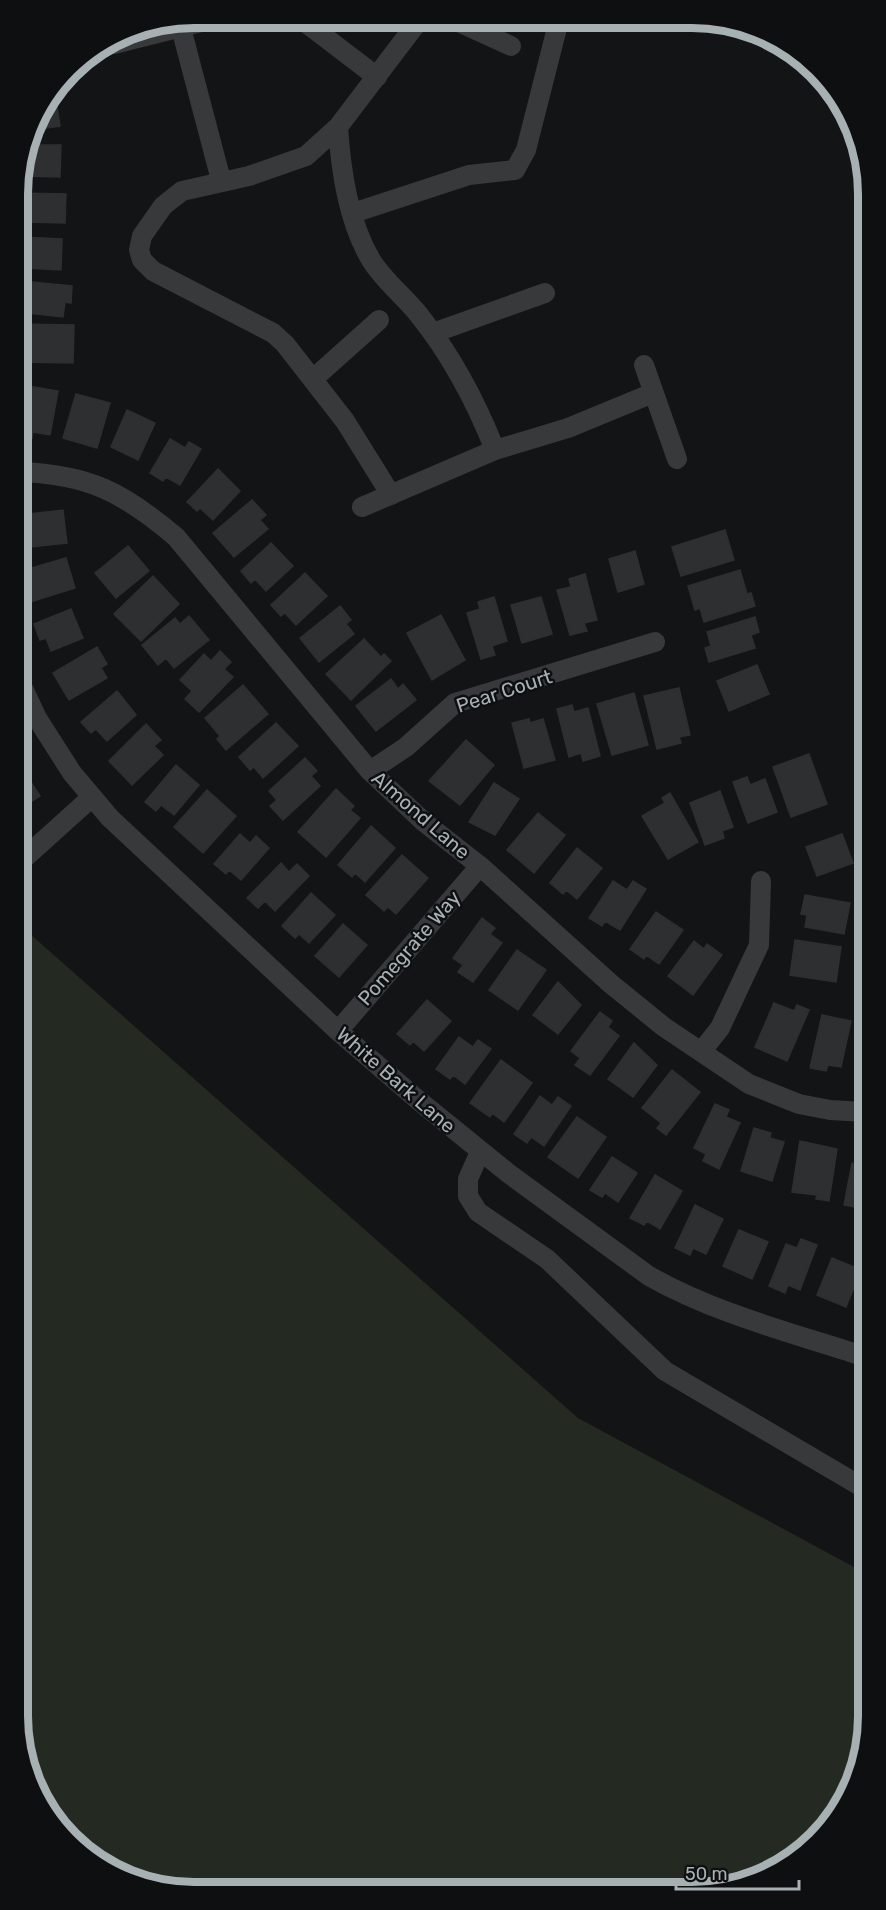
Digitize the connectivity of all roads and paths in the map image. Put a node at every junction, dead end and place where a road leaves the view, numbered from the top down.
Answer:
1 (181, 29) edge
2 (314, 29) edge
3 (412, 29) edge
4 (474, 29) edge
5 (557, 29) edge
6 (168, 31) edge
7 (138, 38) edge
8 (511, 46) dead end
9 (376, 77) junction
10 (338, 127) junction
11 (221, 180) junction
12 (353, 213) junction
13 (545, 292) dead end
14 (379, 320) dead end
15 (433, 333) junction
16 (644, 365) dead end
17 (313, 379) junction
18 (653, 393) junction
19 (495, 450) junction
20 (677, 459) dead end
21 (29, 472) edge
22 (391, 495) junction
23 (362, 507) dead end
24 (655, 642) dead end
25 (29, 700) edge
26 (370, 771) junction
27 (92, 797) junction
28 (29, 854) edge
29 (480, 866) junction
30 (761, 881) dead end
31 (338, 1031) junction
32 (701, 1052) junction
33 (857, 1112) edge
34 (480, 1152) junction
35 (857, 1354) edge
36 (857, 1484) edge

1 - 11 street
2 - 9 street
3 - 9 street
4 - 8 street
5 - 12 street
6 - 7 street
9 - 10 street
10 - 11 street
10 - 12 street
11 - 17 street
12 - 15 street
13 - 15 street
14 - 17 street
15 - 19 street
16 - 18 street
17 - 22 street
18 - 19 street
18 - 20 street
19 - 22 street
21 - 26 street, Almond Lane
22 - 23 street
24 - 26 street, Pear Court
25 - 27 street, White Bark Lane
26 - 29 street, Almond Lane
27 - 28 street
27 - 31 street, White Bark Lane
29 - 31 street, Pomegrate Way
29 - 32 street, Almond Lane
30 - 32 street
31 - 34 street, White Bark Lane
32 - 33 street, Almond Lane
34 - 35 street, White Bark Lane
34 - 36 street

